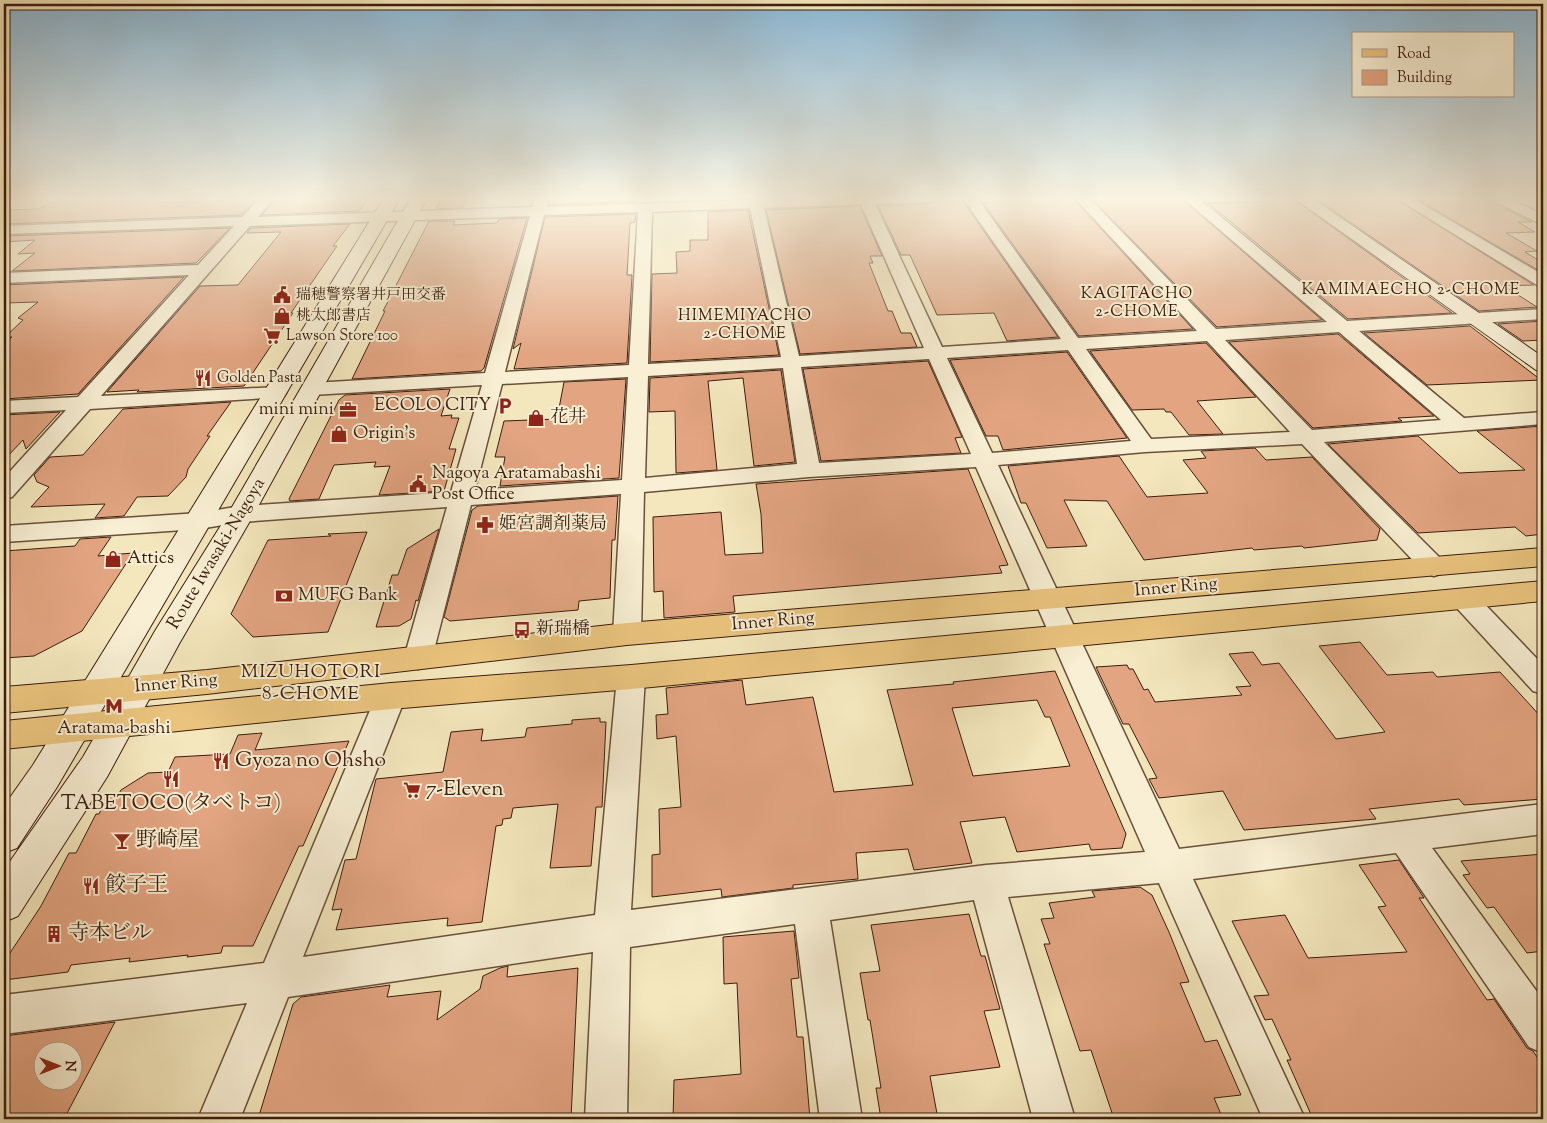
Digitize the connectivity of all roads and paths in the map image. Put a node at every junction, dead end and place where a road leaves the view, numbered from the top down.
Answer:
1 (220, 250) edge
2 (361, 250) edge
3 (390, 250) edge
4 (528, 250) edge
5 (643, 250) edge
6 (767, 250) edge
7 (889, 250) edge
8 (1007, 250) edge
9 (1131, 250) edge
10 (1252, 250) edge
11 (1377, 250) edge
12 (1490, 250) edge
13 (202, 270) junction
14 (4, 278) edge
15 (1543, 282) edge
16 (1543, 314) edge
17 (1474, 318) junction
18 (1342, 327) junction
19 (1211, 336) junction
20 (1074, 344) junction
21 (936, 353) junction
22 (791, 362) junction
23 (1543, 366) edge
24 (637, 372) junction
25 (494, 380) junction
26 (312, 389) junction
27 (276, 392) junction
28 (83, 403) junction
29 (4, 407) edge
30 (1543, 418) edge
31 (1458, 424) junction
32 (1306, 436) junction
33 (1145, 446) junction
34 (985, 460) junction
35 (809, 470) junction
36 (633, 486) junction
37 (4, 492) edge
38 (460, 499) junction
39 (242, 514) junction
40 (200, 521) junction
41 (4, 534) edge
42 (1543, 557) edge
43 (1434, 567) junction
44 (1543, 591) edge
45 (1048, 598) junction
46 (1464, 599) junction
47 (627, 634) junction
48 (1065, 635) junction
49 (418, 658) junction
50 (631, 677) junction
51 (1543, 683) edge
52 (139, 688) junction
53 (93, 693) junction
54 (391, 696) junction
55 (4, 700) edge
56 (119, 724) junction
57 (74, 728) junction
58 (4, 735) edge
59 (1543, 819) edge
60 (4, 836) edge
61 (1404, 837) junction
62 (1168, 866) junction
63 (986, 882) junction
64 (4, 903) edge
65 (810, 905) junction
66 (612, 930) junction
67 (276, 980) junction
68 (4, 1015) edge
69 (1543, 1034) edge
70 (219, 1119) edge
71 (606, 1119) edge
72 (841, 1119) edge
73 (1054, 1119) edge
74 (1284, 1119) edge

1 - 13 street
2 - 27 main road, Route Iwasaki-Nagoya
3 - 26 main road, Route Iwasaki-Nagoya
4 - 25 street
5 - 24 street
6 - 22 street
7 - 21 street
8 - 20 street
9 - 19 street
10 - 18 street
11 - 17 main road
12 - 15 street
13 - 14 street
13 - 28 street
16 - 17 street
17 - 18 street
17 - 23 main road
18 - 19 street
18 - 31 street
19 - 20 street
19 - 32 street
20 - 21 street
20 - 33 street
21 - 22 street
21 - 34 street
22 - 24 street
22 - 35 street
24 - 25 street
24 - 36 street
25 - 26 street
25 - 38 street
26 - 39 main road, Route Iwasaki-Nagoya
27 - 28 street
27 - 40 main road, Route Iwasaki-Nagoya
28 - 29 street
28 - 37 street
30 - 31 street
31 - 32 street
32 - 33 street
32 - 43 street
33 - 34 street
34 - 35 street
34 - 45 street
35 - 36 street
36 - 38 street
36 - 47 street
38 - 39 street
38 - 49 street
39 - 40 street
39 - 52 main road, Route Iwasaki-Nagoya
40 - 41 street
40 - 53 main road, Route Iwasaki-Nagoya
42 - 43 main road, Inner Ring
43 - 45 main road, Inner Ring
44 - 46 main road, Inner Ring
45 - 47 main road, Inner Ring
45 - 48 street
46 - 48 main road, Inner Ring
46 - 51 street
47 - 49 main road, Inner Ring
48 - 50 main road, Inner Ring
48 - 62 street
49 - 52 main road, Inner Ring
50 - 54 main road, Inner Ring
50 - 66 street
52 - 53 main road, Inner Ring
52 - 56 main road, Route Iwasaki-Nagoya
53 - 55 main road, Inner Ring
53 - 57 main road, Route Iwasaki-Nagoya
54 - 56 main road, Inner Ring
54 - 67 street
56 - 57 main road, Inner Ring
56 - 64 main road, Route Iwasaki-Nagoya
57 - 58 main road, Inner Ring
57 - 60 main road, Route Iwasaki-Nagoya
59 - 61 street
61 - 62 street
61 - 69 street
62 - 63 street
62 - 74 street
63 - 65 street
63 - 73 street
65 - 66 street
65 - 72 street
66 - 67 street
66 - 71 street
67 - 68 street
67 - 70 street

